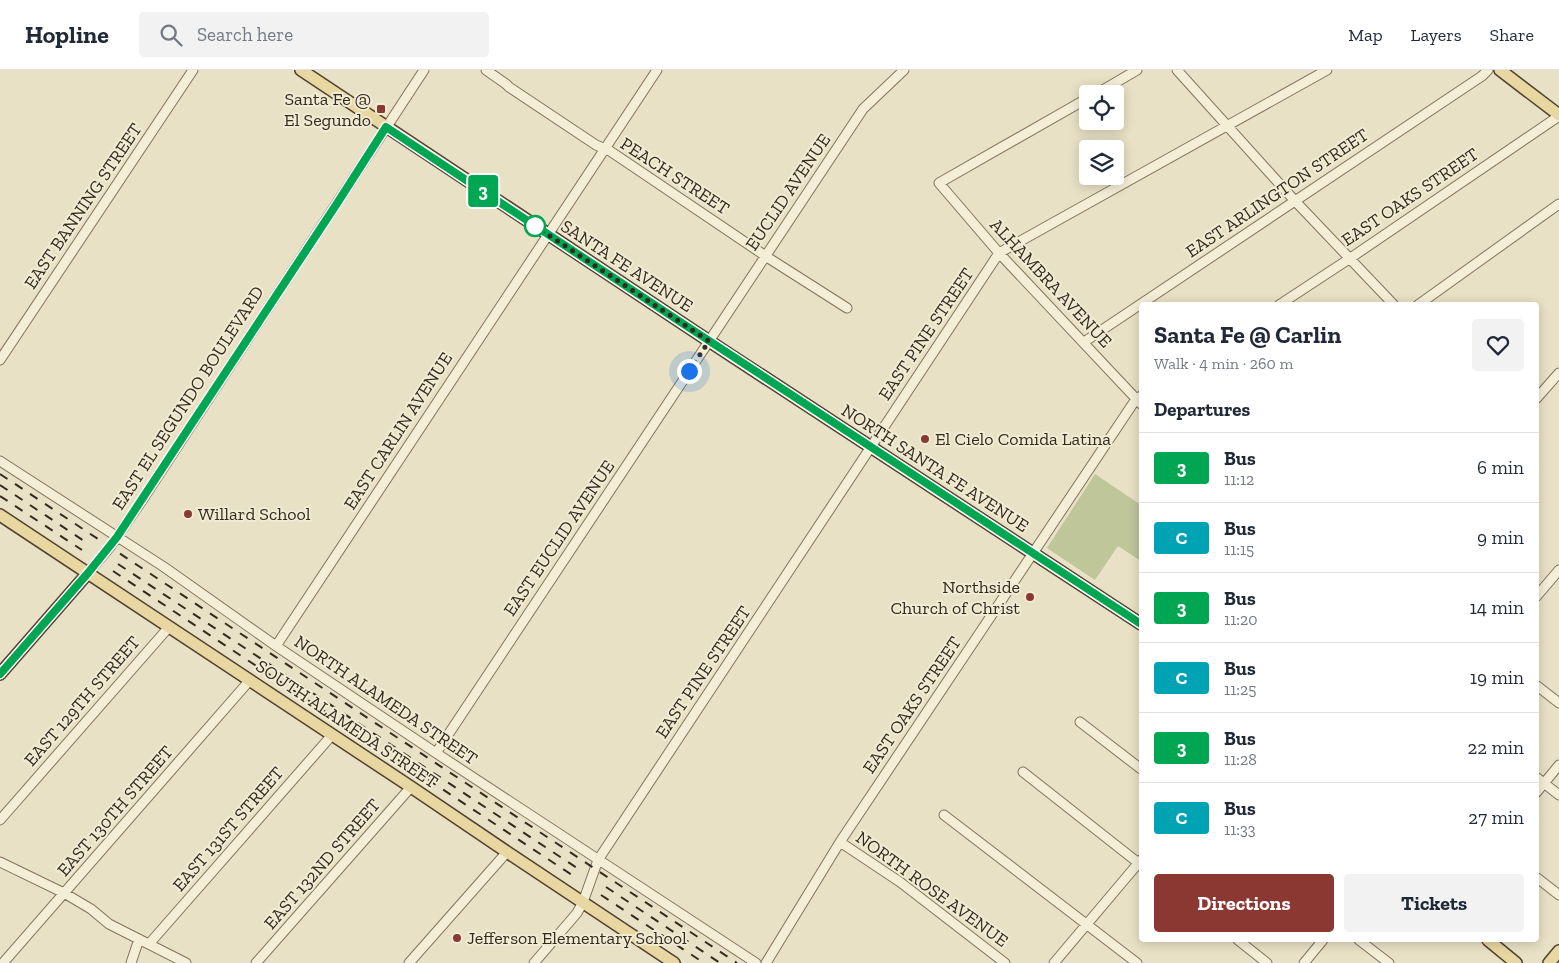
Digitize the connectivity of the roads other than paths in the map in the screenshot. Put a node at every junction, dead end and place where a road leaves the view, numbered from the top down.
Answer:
1 (193, 70) edge
2 (301, 70) edge
3 (424, 70) edge
4 (486, 70) edge
5 (657, 70) edge
6 (903, 70) edge
7 (1137, 70) edge
8 (1177, 70) edge
9 (1327, 70) edge
10 (1488, 70) edge
11 (1500, 70) edge
12 (1111, 85) edge
13 (1079, 103) edge
14 (1559, 115) edge
15 (1228, 125) junction
16 (386, 127) junction
17 (605, 148) junction
18 (1295, 200) junction
19 (1559, 204) edge
20 (548, 234) junction
21 (999, 253) junction
22 (766, 256) junction
23 (1349, 259) junction
24 (1143, 302) edge
25 (1284, 302) edge
26 (1391, 302) edge
27 (1422, 302) edge
28 (1139, 305) edge
29 (847, 308) dead end
30 (709, 341) junction
31 (1084, 342) junction
32 (0, 360) edge
33 (1559, 372) edge
34 (1539, 395) edge
35 (1139, 399) edge
36 (1139, 401) edge
37 (871, 447) junction
38 (0, 461) edge
39 (2, 521) edge
40 (117, 537) junction
41 (1032, 553) junction
42 (1559, 570) edge
43 (88, 573) junction
44 (1539, 593) edge
45 (1139, 623) edge
46 (169, 627) junction
47 (276, 646) junction
48 (0, 674) edge
49 (250, 680) junction
50 (1539, 687) edge
51 (1559, 703) edge
52 (1080, 722) dead end
53 (332, 735) junction
54 (436, 753) junction
55 (1559, 766) edge
56 (1139, 768) edge
57 (1023, 772) dead end
58 (1539, 779) edge
59 (1544, 783) junction
60 (411, 787) junction
61 (1539, 789) edge
62 (1559, 796) edge
63 (944, 815) dead end
64 (0, 820) edge
65 (840, 842) junction
66 (507, 852) junction
67 (598, 860) junction
68 (1139, 861) edge
69 (0, 862) edge
70 (1139, 863) edge
71 (1539, 879) edge
72 (64, 894) junction
73 (1559, 895) edge
74 (583, 902) junction
75 (1087, 924) junction
76 (138, 939) junction
77 (1241, 942) edge
78 (1321, 942) edge
79 (1362, 942) edge
80 (1490, 942) edge
81 (149, 944) junction
82 (1559, 951) edge
83 (660, 959) edge
84 (3, 963) edge
85 (131, 963) edge
86 (186, 963) edge
87 (256, 963) edge
88 (409, 963) edge
89 (534, 963) edge
90 (674, 963) edge
91 (756, 963) edge
92 (766, 963) edge
93 (1005, 963) edge
94 (1054, 963) edge
95 (1137, 963) edge
96 (1268, 963) edge
97 (1304, 963) edge
98 (1389, 963) edge
99 (1516, 963) edge
100 (1549, 963) edge

1 - 32 street, EAST BANNING STREET
2 - 16 main road, SANTA FE AVENUE
3 - 16 street, EAST EL SEGUNDO BOULEVARD
4 - 17 street, PEACH STREET
5 - 17 street, EAST CARLIN AVENUE
6 - 22 street, EUCLID AVENUE
7 - 12 street
8 - 15 street
9 - 15 street, EAST PINE STREET
10 - 18 street, EAST ARLINGTON STREET
11 - 14 main road
13 - 21 street, ALHAMBRA AVENUE
14 - 23 street, EAST OAKS STREET
15 - 18 street
15 - 21 street, EAST PINE STREET
16 - 20 main road, SANTA FE AVENUE
16 - 40 street, EAST EL SEGUNDO BOULEVARD
17 - 20 street, EAST CARLIN AVENUE
17 - 22 street, PEACH STREET
18 - 23 street
18 - 24 street, EAST ARLINGTON STREET
19 - 27 street
20 - 30 main road, SANTA FE AVENUE
20 - 47 street, EAST CARLIN AVENUE
21 - 31 street, ALHAMBRA AVENUE
21 - 37 street, EAST PINE STREET
22 - 29 street, PEACH STREET
22 - 30 street, EUCLID AVENUE
23 - 25 street, EAST OAKS STREET
23 - 26 street
28 - 31 street, EAST ARLINGTON STREET
30 - 37 main road, NORTH SANTA FE AVENUE
30 - 54 street, EAST EUCLID AVENUE
31 - 35 street, ALHAMBRA AVENUE
33 - 34 street
36 - 41 street, EAST OAKS STREET
37 - 41 main road, NORTH SANTA FE AVENUE
37 - 67 street, EAST PINE STREET
38 - 40 street, NORTH ALAMEDA STREET
39 - 43 main road, SOUTH ALAMEDA STREET
40 - 43 street, EAST EL SEGUNDO BOULEVARD
40 - 47 street, NORTH ALAMEDA STREET
41 - 45 main road, NORTH SANTA FE AVENUE
41 - 65 street, EAST OAKS STREET
42 - 44 street
43 - 46 main road, SOUTH ALAMEDA STREET
43 - 48 main road, EAST EL SEGUNDO BOULEVARD
46 - 49 main road, SOUTH ALAMEDA STREET
46 - 64 street, EAST 129TH STREET
47 - 54 street, NORTH ALAMEDA STREET
49 - 53 main road, SOUTH ALAMEDA STREET
49 - 72 street, EAST 130TH STREET
50 - 51 street
52 - 56 street
53 - 60 main road, SOUTH ALAMEDA STREET
53 - 81 street, EAST 131ST STREET
54 - 67 street, NORTH ALAMEDA STREET
55 - 59 street
57 - 68 street
58 - 59 street
59 - 61 street
59 - 62 street
60 - 66 main road, SOUTH ALAMEDA STREET
60 - 87 street, EAST 132ND STREET
63 - 75 street
65 - 92 street, EAST OAKS STREET
65 - 93 street, NORTH ROSE AVENUE
66 - 74 main road, SOUTH ALAMEDA STREET
66 - 88 street
67 - 74 street, EAST PINE STREET
67 - 91 street, NORTH ALAMEDA STREET
69 - 72 street
70 - 75 street
71 - 73 street
72 - 76 street
72 - 84 street, EAST 130TH STREET
74 - 83 main road, SOUTH ALAMEDA STREET
74 - 89 street, EAST PINE STREET
75 - 94 street
75 - 95 street
76 - 81 street
76 - 85 street
77 - 96 street
78 - 97 street
79 - 98 street
80 - 99 main road
81 - 86 street
82 - 100 main road
83 - 90 main road, SOUTH ALAMEDA STREET

